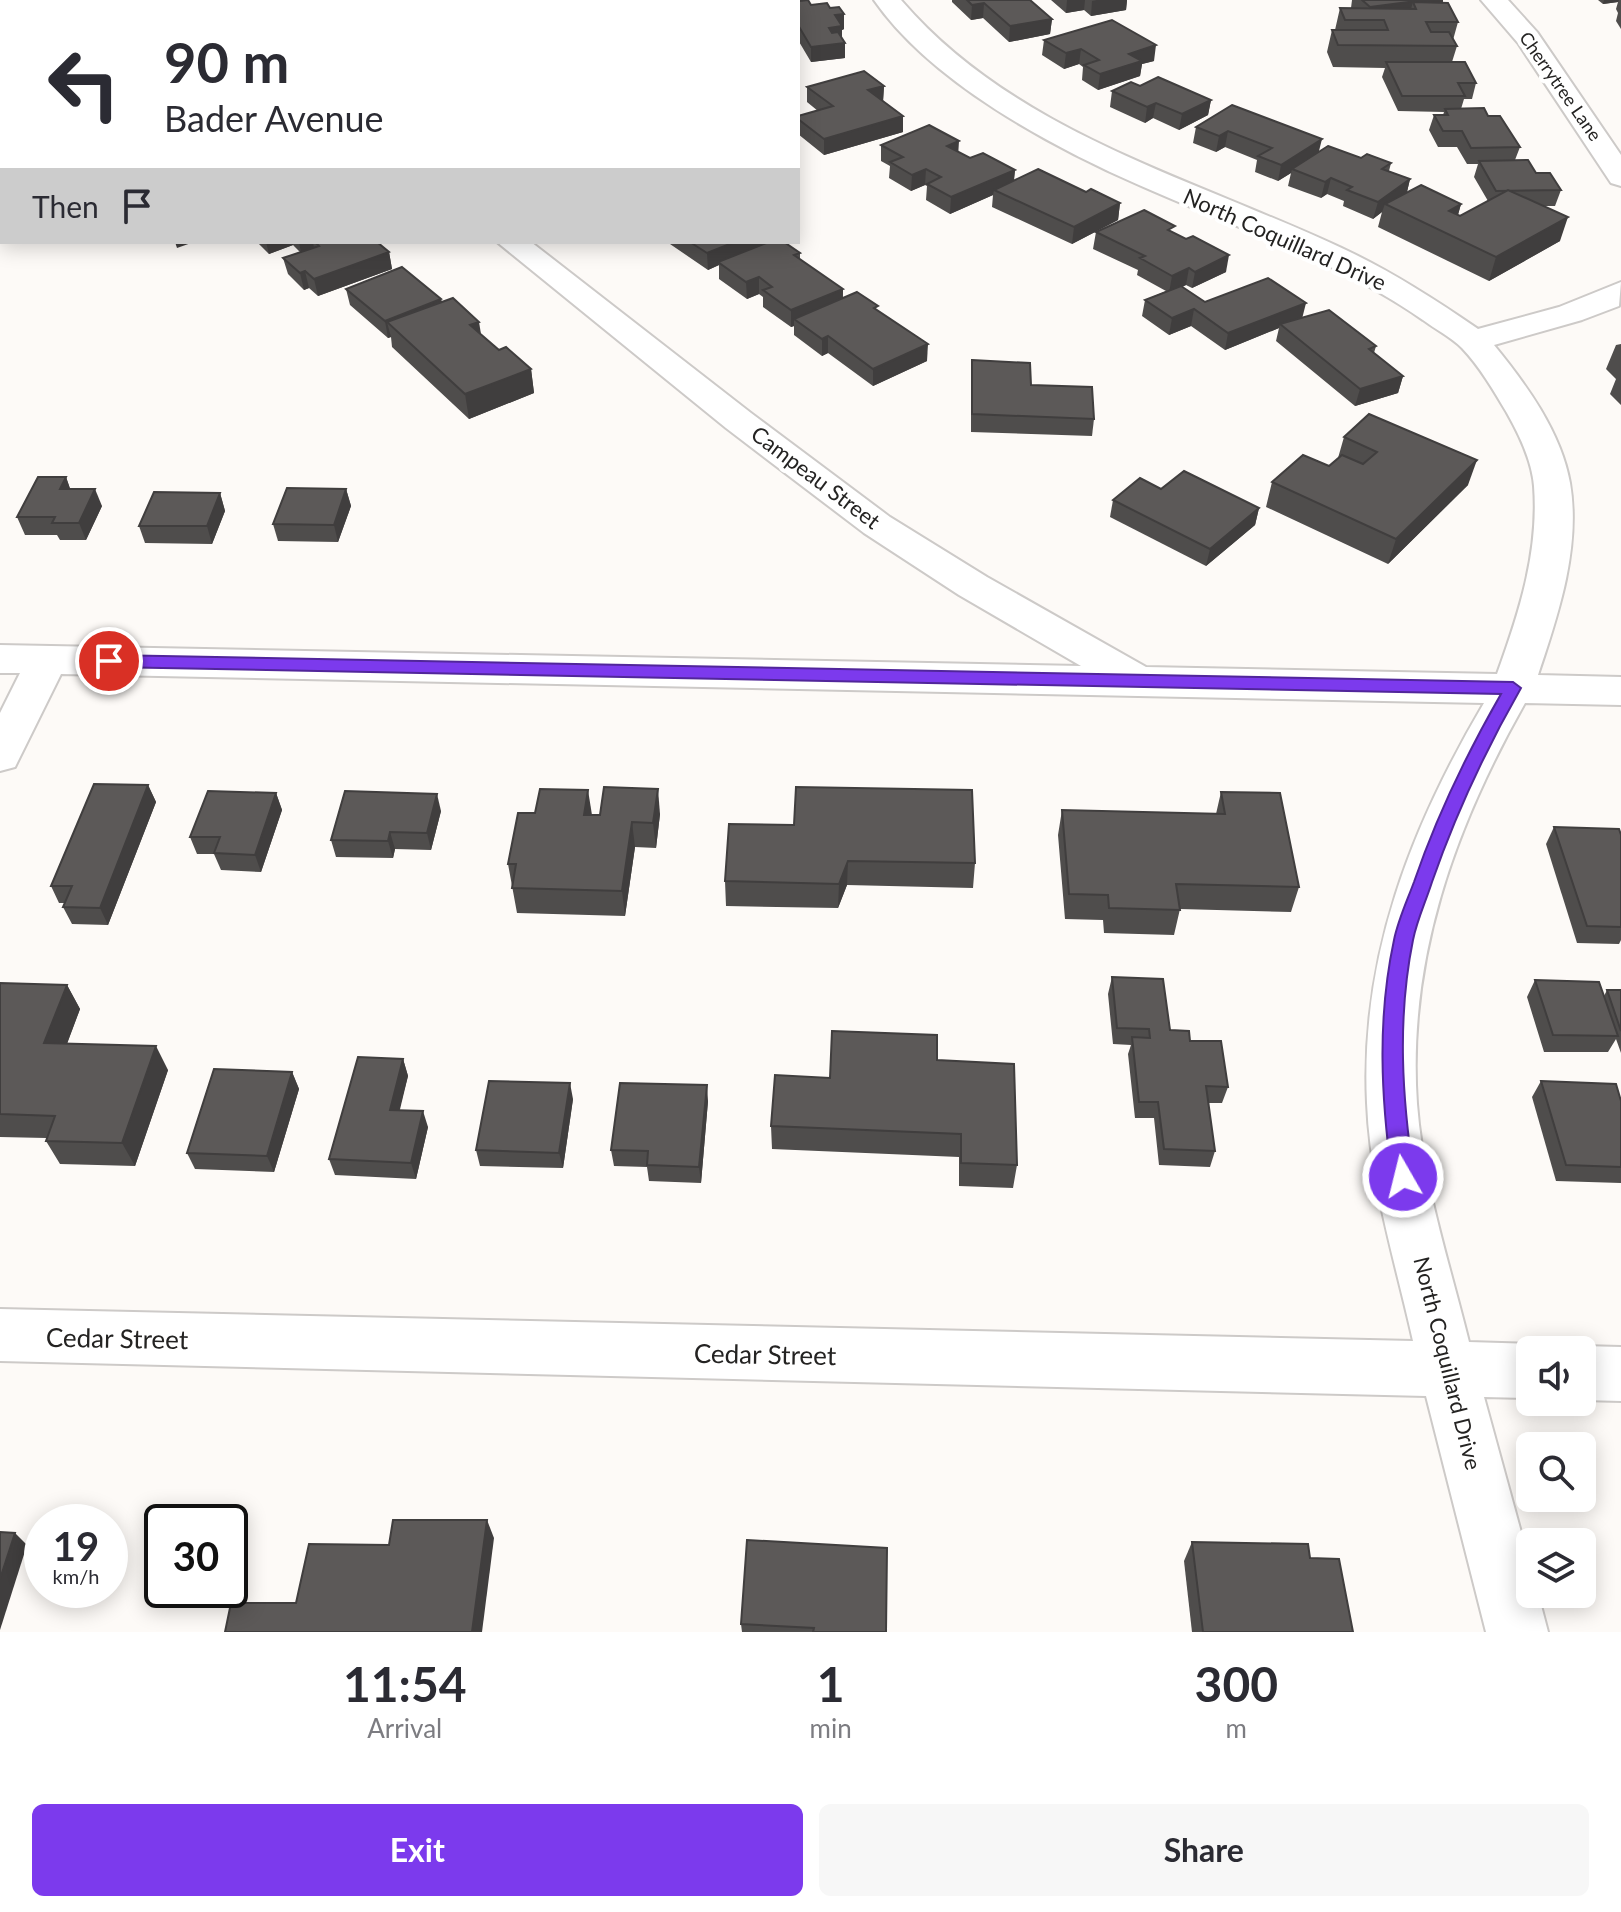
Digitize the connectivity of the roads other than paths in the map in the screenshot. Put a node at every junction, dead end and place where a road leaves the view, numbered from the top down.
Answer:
1 (887, 0) edge
2 (1494, 0) edge
3 (1621, 177) edge
4 (514, 244) edge
5 (1621, 292) edge
6 (1473, 340) junction
7 (0, 659) edge
8 (47, 660) junction
9 (1140, 682) junction
10 (1513, 688) junction
11 (1621, 691) edge
12 (0, 756) edge
13 (0, 1335) edge
14 (1448, 1371) junction
15 (1516, 1371) edge
16 (1596, 1373) edge
17 (1621, 1374) edge
18 (1517, 1632) edge

1 - 6 street, North Coquillard Drive
2 - 3 street, Cherrytree Lane
4 - 9 street, Campeau Street
5 - 6 street
6 - 10 street, North Coquillard Drive
7 - 8 street
8 - 9 street
8 - 12 street
9 - 10 street
10 - 11 street
10 - 14 street, North Coquillard Drive
13 - 14 street, Cedar Street
14 - 15 street, Cedar Street
14 - 18 street, North Coquillard Drive
16 - 17 street

